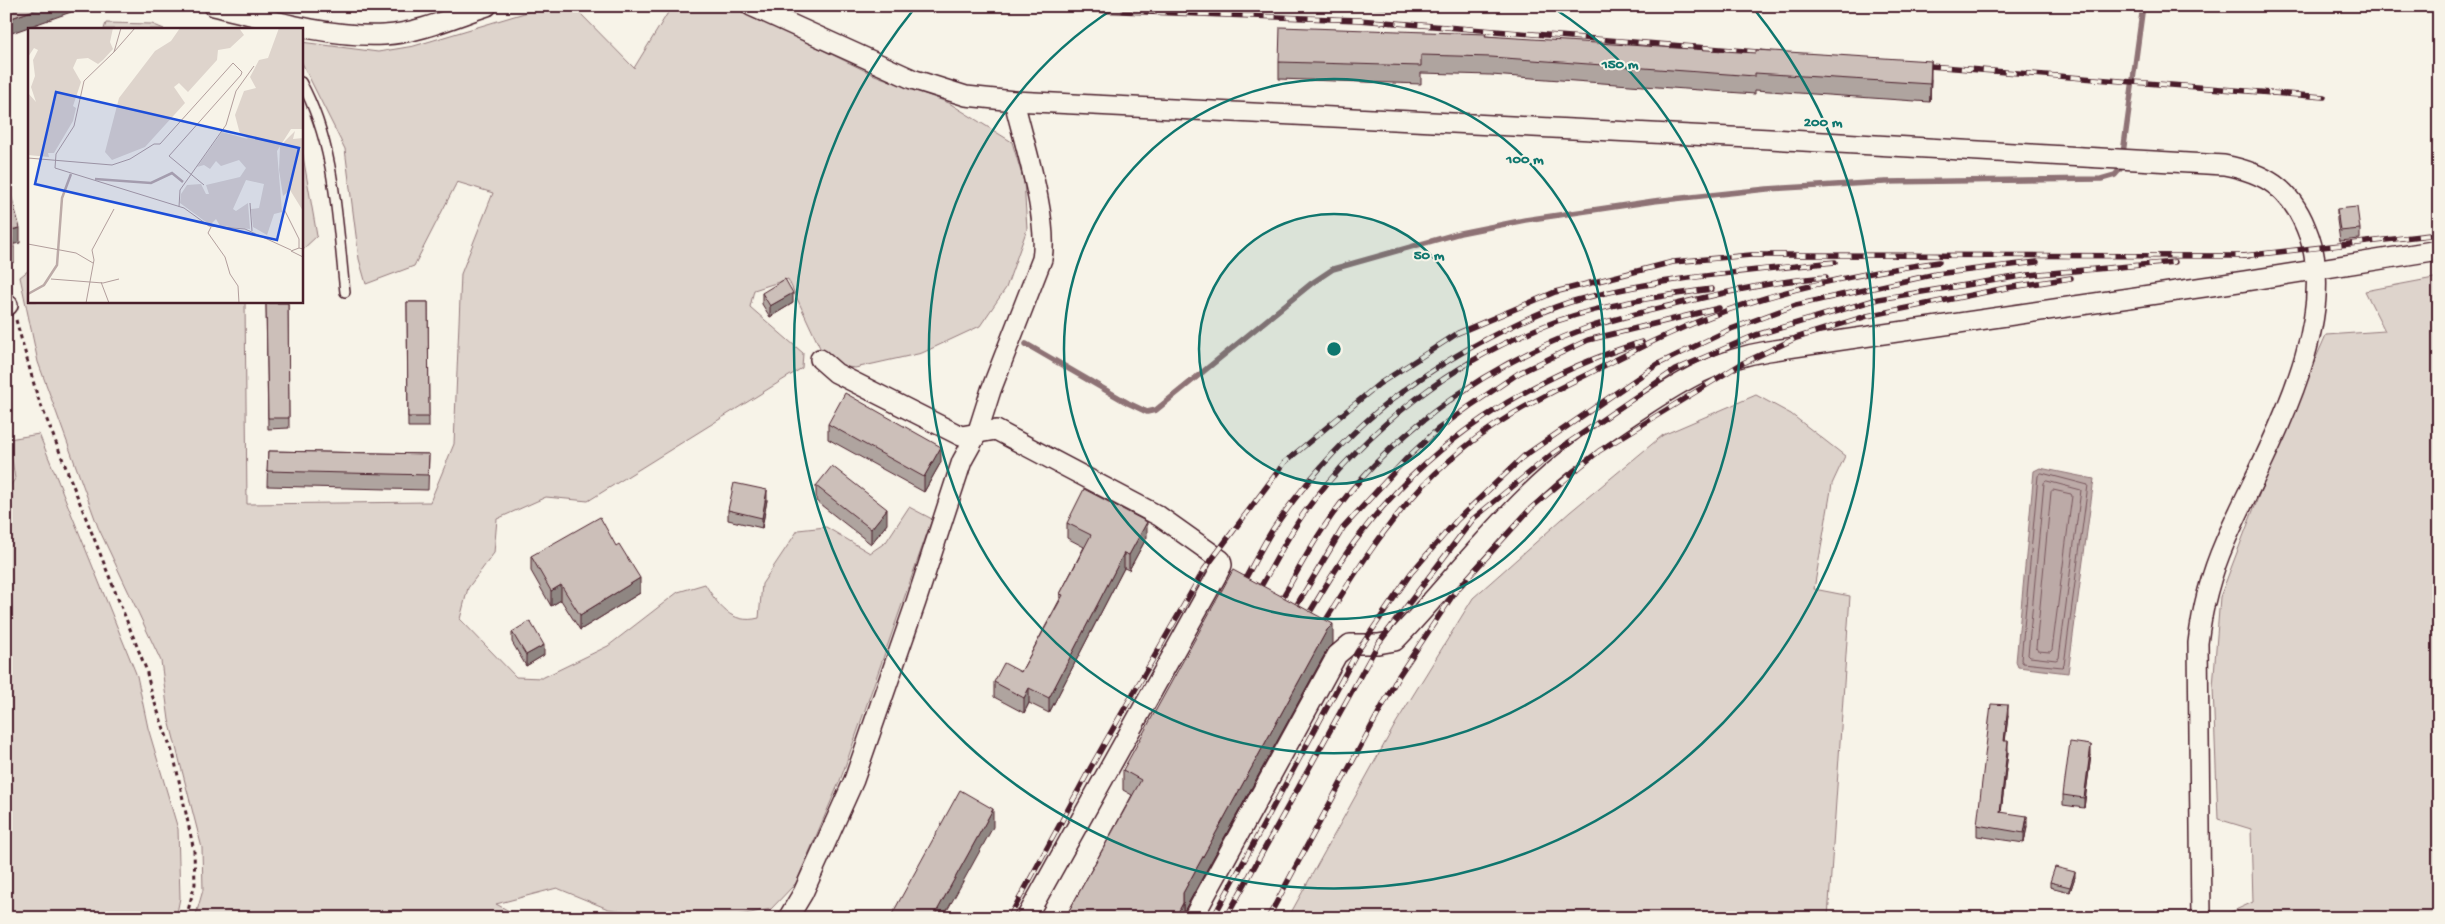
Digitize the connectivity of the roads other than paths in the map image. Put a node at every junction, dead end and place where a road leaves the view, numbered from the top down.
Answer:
1 (214, 6) edge
2 (487, 6) edge
3 (751, 6) edge
4 (266, 23) edge
5 (302, 84) edge
6 (1014, 101) junction
7 (2439, 250) edge
8 (2317, 270) junction
9 (345, 292) dead end
10 (820, 359) dead end
11 (977, 434) junction
12 (788, 918) edge
13 (1026, 918) edge
14 (1193, 918) edge
15 (2201, 918) edge

1 - 4 street
2 - 4 street
3 - 6 street
5 - 9 lane
6 - 8 street
6 - 11 street
7 - 8 street
8 - 14 street
8 - 15 street
10 - 11 street
11 - 12 street
11 - 13 street

